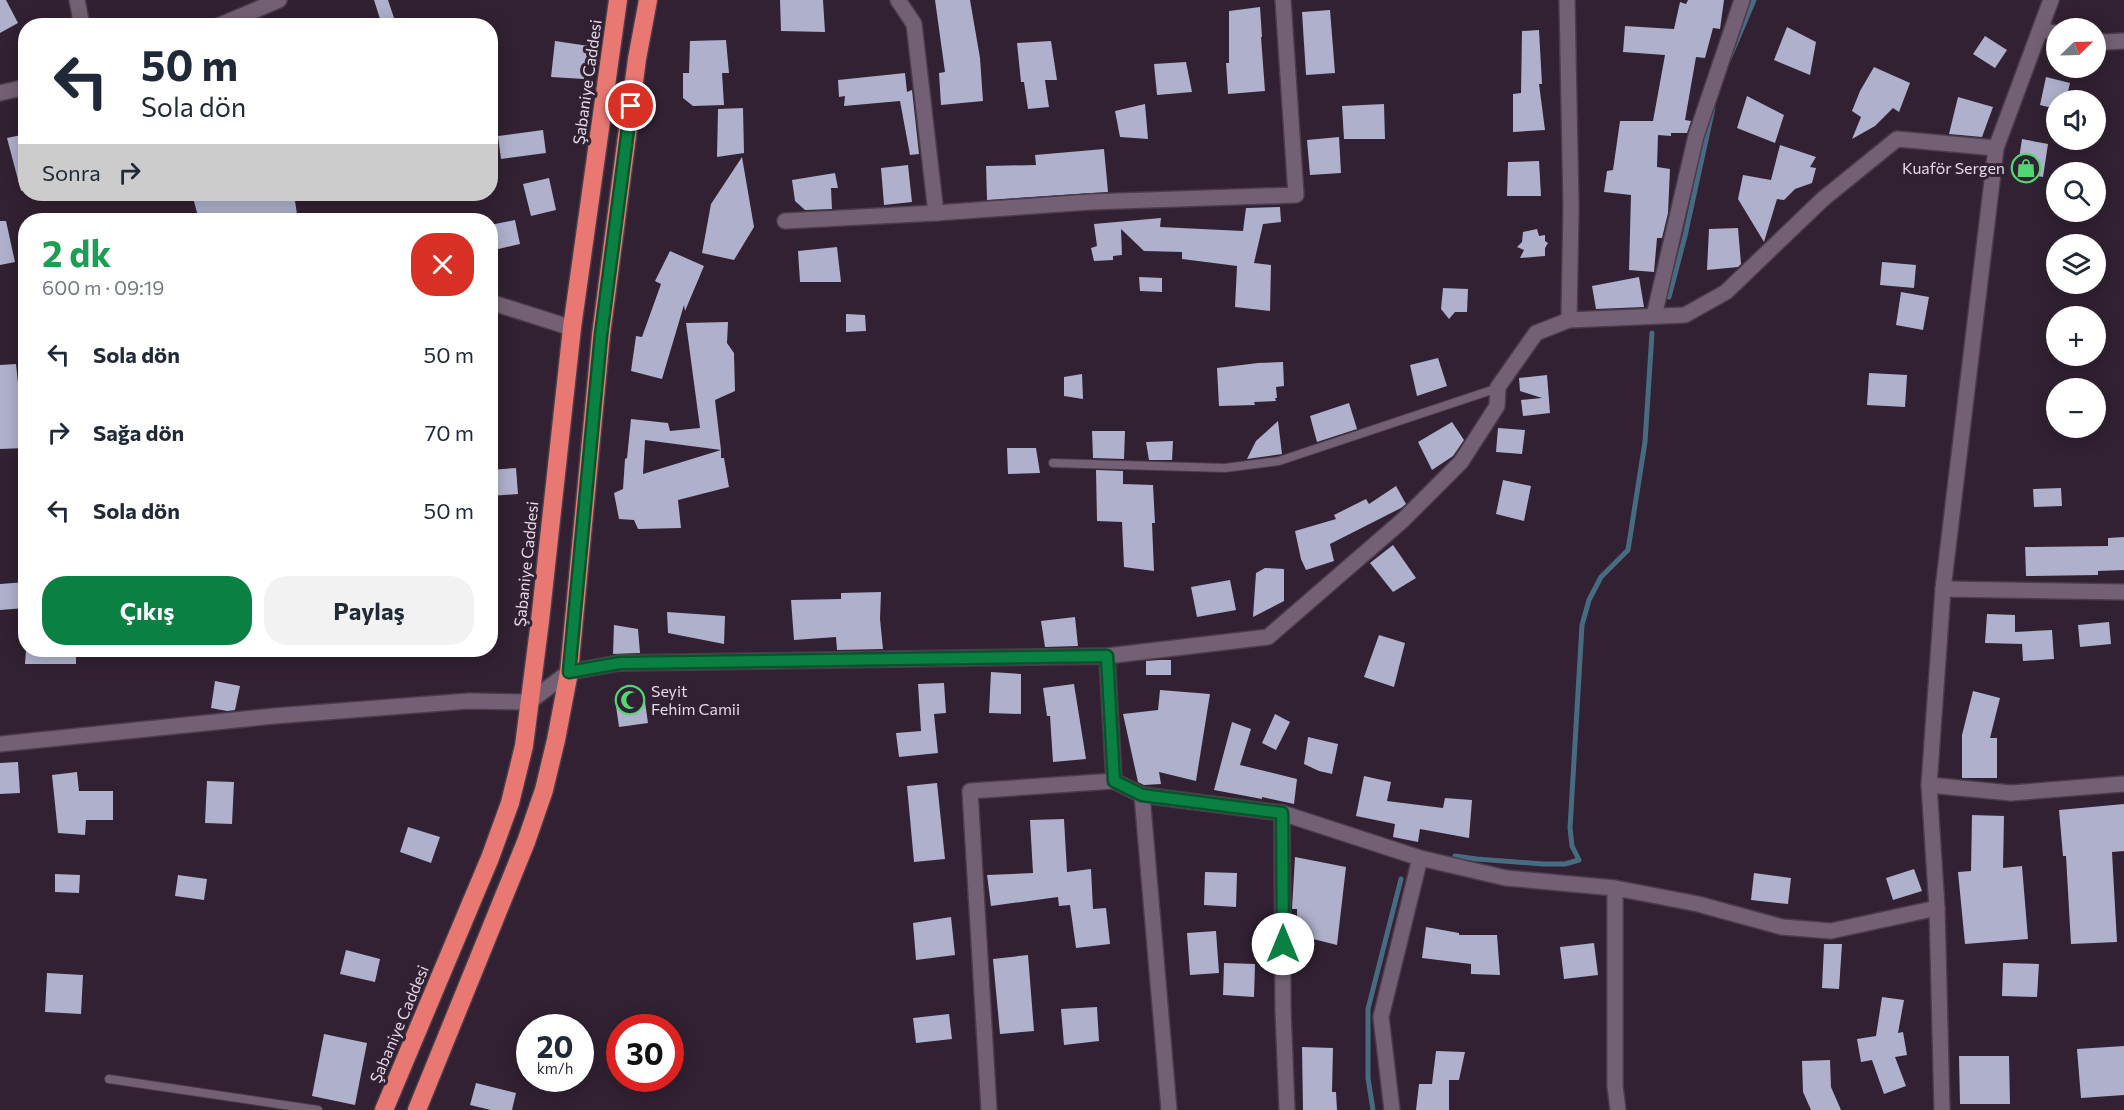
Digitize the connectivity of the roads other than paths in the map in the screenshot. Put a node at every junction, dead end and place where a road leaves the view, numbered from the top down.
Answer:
1 (77, 0) edge
2 (618, 0) edge
3 (648, 0) edge
4 (898, 0) edge
5 (1283, 0) edge
6 (1567, 0) edge
7 (1742, 0) edge
8 (2051, 0) edge
9 (275, 1) edge
10 (80, 18) edge
11 (236, 18) edge
12 (2040, 30) junction
13 (2046, 31) edge
14 (2124, 41) edge
15 (2106, 42) edge
16 (18, 89) edge
17 (0, 93) edge
18 (1996, 148) junction
19 (936, 213) junction
20 (785, 221) dead end
21 (498, 305) edge
22 (1654, 316) junction
23 (1569, 320) junction
24 (572, 328) junction
25 (1498, 387) junction
26 (1053, 463) dead end
27 (1943, 589) junction
28 (2124, 592) edge
29 (1107, 656) junction
30 (569, 672) junction
31 (529, 702) junction
32 (0, 744) edge
33 (1114, 781) junction
34 (2124, 784) edge
35 (1929, 785) junction
36 (1142, 795) junction
37 (1282, 813) junction
38 (1420, 858) junction
39 (1615, 888) junction
40 (1937, 908) junction
41 (109, 1079) dead end
42 (318, 1110) edge
43 (384, 1110) edge
44 (417, 1110) edge
45 (989, 1110) edge
46 (1169, 1110) edge
47 (1287, 1110) edge
48 (1392, 1110) edge
49 (1618, 1110) edge
50 (1942, 1110) edge

1 - 10 street
2 - 24 highway, Şabaniye Caddesi
3 - 30 highway
4 - 19 street
5 - 19 street
6 - 23 street
7 - 22 street
8 - 12 street
9 - 11 street
12 - 13 street
12 - 18 street
14 - 15 street
16 - 17 street
18 - 22 street
18 - 27 street
19 - 20 street
21 - 24 street
22 - 23 street
23 - 25 street
24 - 31 highway, Şabaniye Caddesi
25 - 26 lane
25 - 29 street
27 - 28 street
27 - 35 street
29 - 30 street
29 - 33 street
30 - 31 street
30 - 44 highway
31 - 32 street
31 - 43 highway, Şabaniye Caddesi
33 - 36 street
33 - 45 street
34 - 35 street
35 - 40 street
36 - 37 street
36 - 46 street
37 - 38 street
37 - 47 street
38 - 39 street
38 - 48 street
39 - 40 street
39 - 49 street
40 - 50 street
41 - 42 lane

